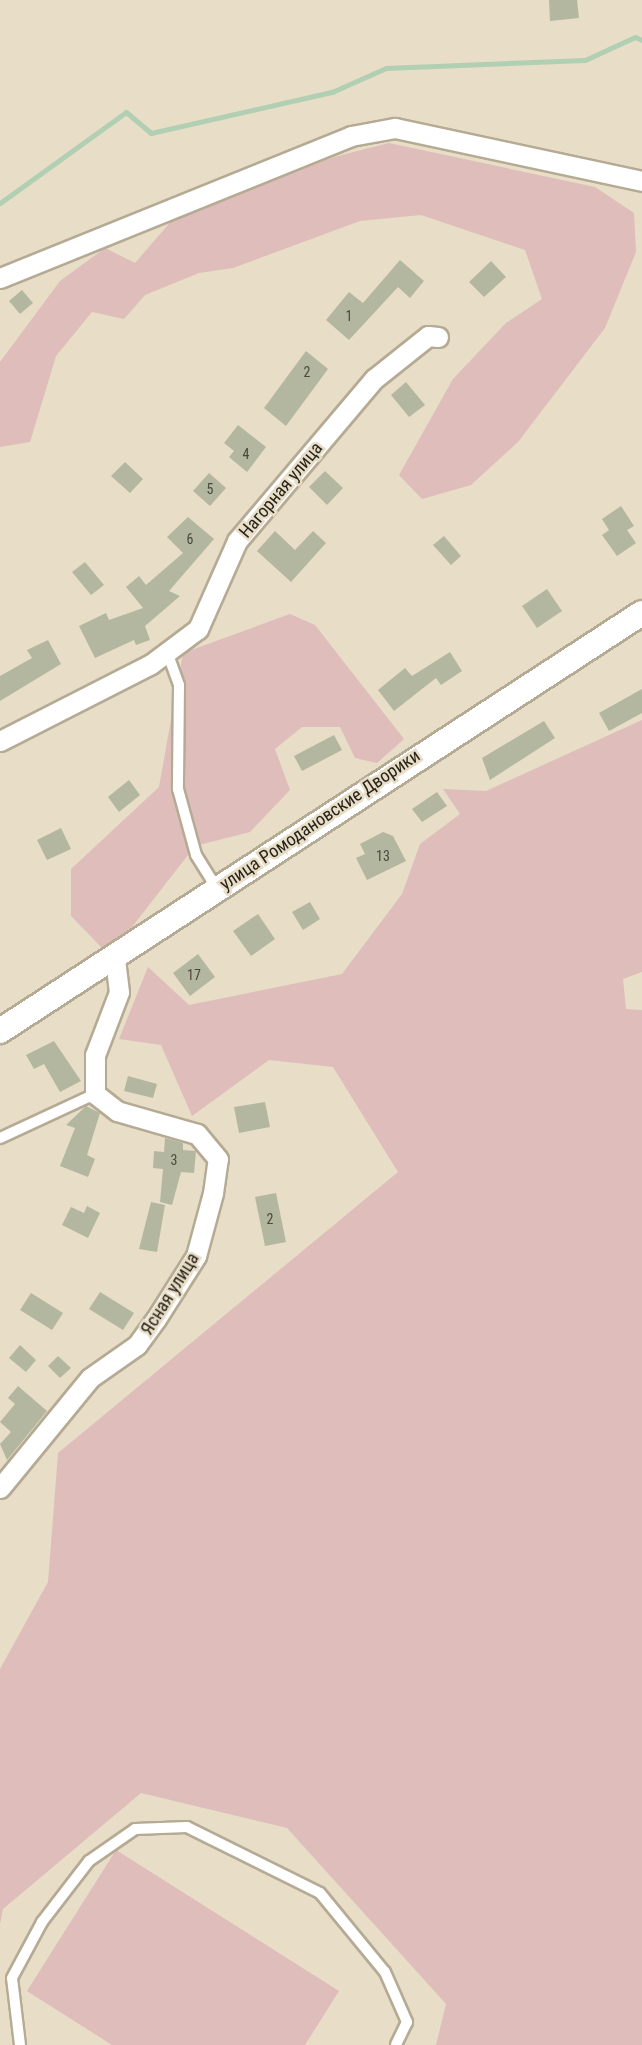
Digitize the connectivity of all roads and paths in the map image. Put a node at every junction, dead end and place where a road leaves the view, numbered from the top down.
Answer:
1 (642, 181) edge
2 (0, 278) edge
3 (438, 337) dead end
4 (642, 613) edge
5 (167, 652) junction
6 (0, 741) edge
7 (216, 888) junction
8 (115, 959) junction
9 (0, 1031) edge
10 (95, 1094) junction
11 (0, 1138) edge
12 (0, 1488) edge
13 (20, 2045) edge
14 (396, 2045) edge

1 - 2 street
3 - 5 street, Нагорная улица
4 - 7 street, улица Ромодановские Дворики
5 - 6 street, Нагорная улица
5 - 7 lane
7 - 8 street, улица Ромодановские Дворики
8 - 9 street, улица Ромодановские Дворики
8 - 10 street
10 - 11 lane
10 - 12 street, Ясная улица
13 - 14 lane

